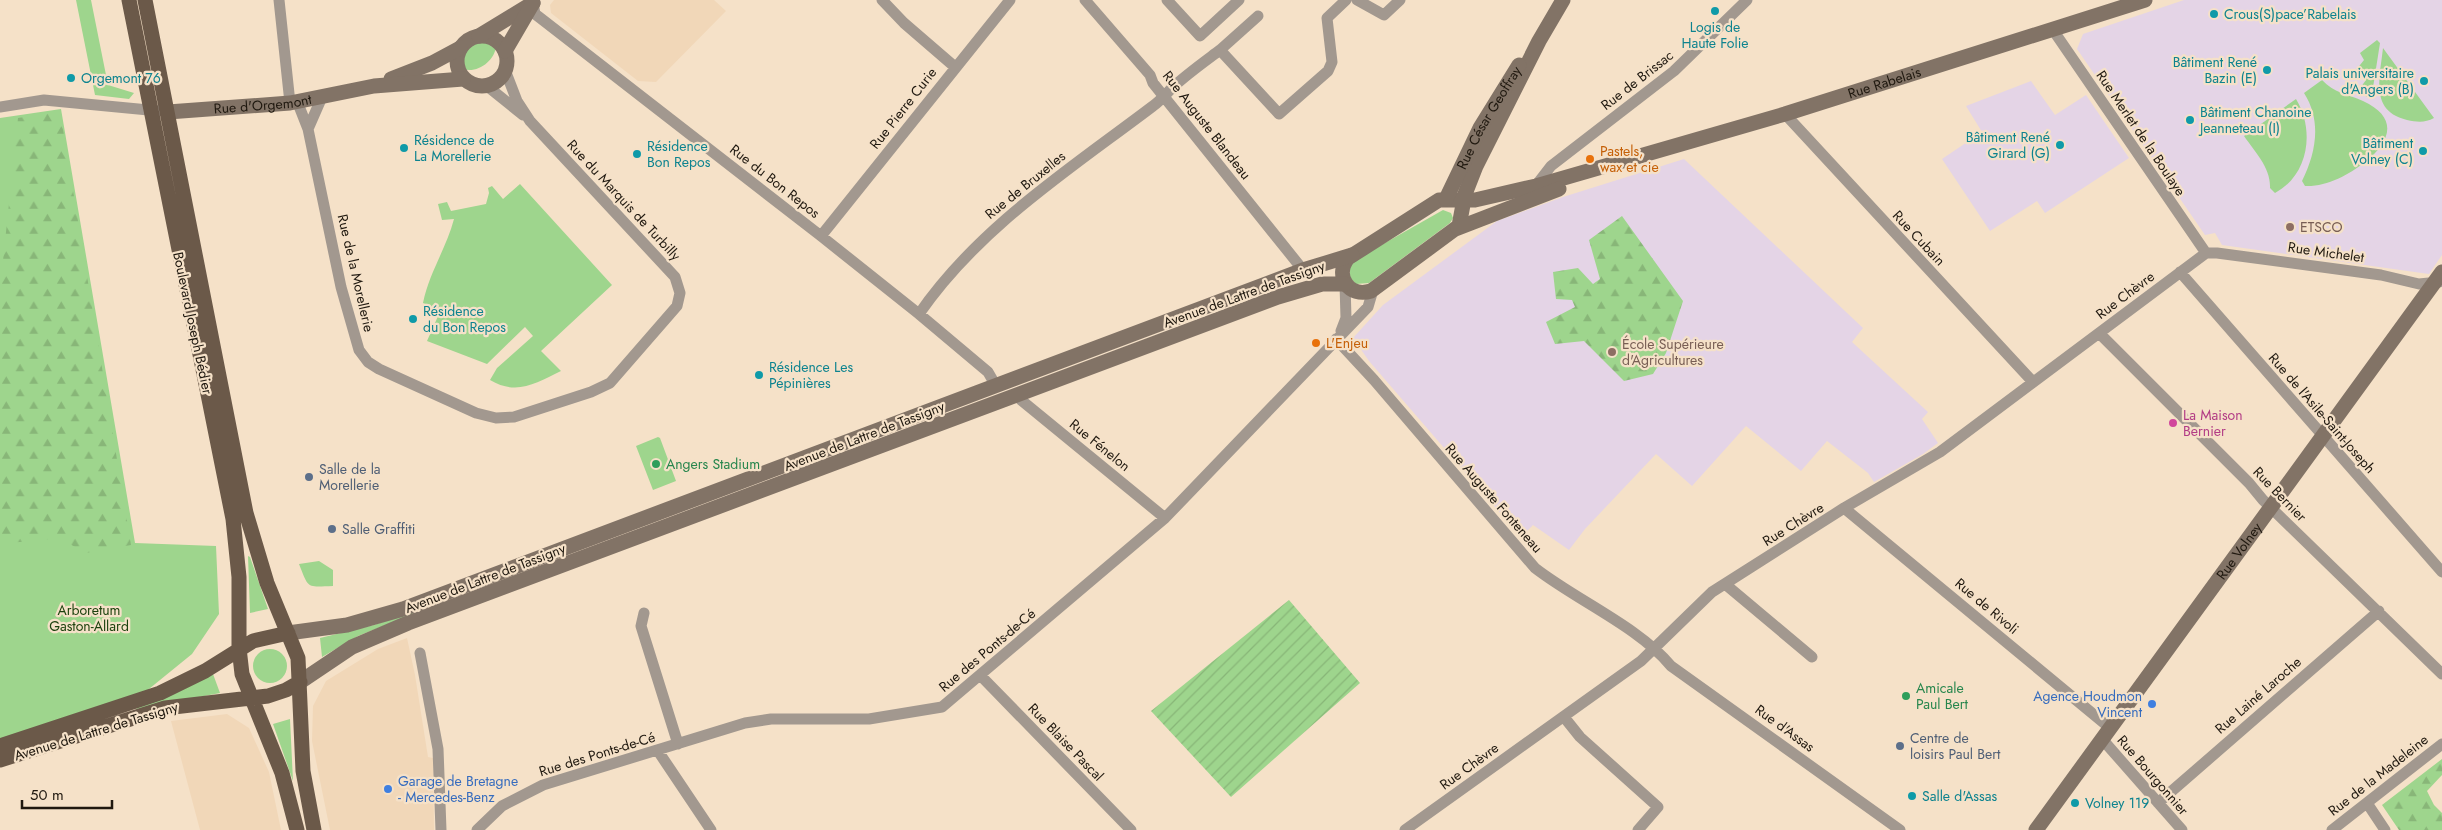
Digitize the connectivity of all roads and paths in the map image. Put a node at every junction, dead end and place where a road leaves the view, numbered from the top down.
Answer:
1 (129, 0) edge
2 (145, 0) edge
3 (279, 0) edge
4 (882, 0) edge
5 (1010, 0) edge
6 (1085, 0) edge
7 (1167, 0) edge
8 (1239, 0) edge
9 (1346, 0) edge
10 (1357, 0) edge
11 (1400, 0) edge
12 (1563, 0) edge
13 (1748, 0) edge
14 (2145, 0) edge
15 (534, 2) edge
16 (1258, 16) dead end
17 (2053, 30) junction
18 (479, 36) junction
19 (1539, 41) junction
20 (460, 48) junction
21 (1220, 50) junction
22 (505, 51) junction
23 (955, 67) junction
24 (505, 70) junction
25 (464, 79) junction
26 (374, 86) junction
27 (487, 86) junction
28 (1164, 96) junction
29 (322, 97) junction
30 (293, 102) junction
31 (0, 106) edge
32 (150, 110) junction
33 (168, 112) junction
34 (1784, 114) junction
35 (530, 121) junction
36 (308, 129) junction
37 (1561, 158) junction
38 (1622, 161) junction
39 (1569, 176) junction
40 (1536, 186) junction
41 (1446, 199) junction
42 (1464, 202) junction
43 (1511, 206) junction
44 (1458, 228) junction
45 (821, 236) junction
46 (2206, 253) junction
47 (1352, 255) junction
48 (1303, 270) junction
49 (2180, 272) junction
50 (2439, 279) edge
51 (1345, 284) junction
52 (1374, 290) junction
53 (676, 306) joint
54 (919, 314) junction
55 (2099, 333) junction
56 (1337, 338) junction
57 (2033, 382) junction
58 (996, 386) junction
59 (1019, 394) junction
60 (2323, 435) junction
61 (2270, 506) junction
62 (1844, 508) junction
63 (1165, 518) junction
64 (2442, 572) edge
65 (1725, 584) junction
66 (2379, 611) junction
67 (644, 613) dead end
68 (288, 633) junction
69 (239, 648) junction
70 (1654, 649) junction
71 (420, 653) dead end
72 (1812, 657) dead end
73 (980, 674) junction
74 (2442, 674) edge
75 (300, 682) junction
76 (251, 698) junction
77 (1564, 717) junction
78 (2106, 733) junction
79 (678, 744) junction
80 (2442, 744) edge
81 (0, 746) edge
82 (658, 751) junction
83 (0, 760) edge
84 (2158, 803) junction
85 (2367, 803) junction
86 (296, 830) edge
87 (314, 830) edge
88 (441, 830) edge
89 (478, 830) edge
90 (712, 830) edge
91 (1131, 830) edge
92 (1405, 830) edge
93 (1638, 830) edge
94 (1900, 830) edge
95 (2036, 830) edge
96 (2182, 830) edge
97 (2332, 830) edge
98 (2385, 830) edge

1 - 32 main road, Boulevard Joseph Bédier
2 - 33 main road, Boulevard Joseph Bédier
3 - 30 street, Rue de la Morellerie
4 - 23 street
5 - 23 street, Rue Pierre Curie
6 - 28 street, Rue Auguste Blandeau
7 - 8 street
9 - 21 street
10 - 11 street
12 - 19 street, Rue César Geoffray
13 - 37 street, Rue de Brissac
14 - 17 street, Rue Rabelais
15 - 18 street, Rue d'Orgemont
15 - 22 street
15 - 45 street, Rue du Bon Repos
16 - 21 street, Rue de Bruxelles
17 - 34 street, Rue Rabelais
17 - 46 street, Rue Merlet de la Boulaye
18 - 20 street, Rue d'Orgemont
18 - 22 street
19 - 41 street, Rue César Geoffray
19 - 42 street, Rue César Geoffray
20 - 25 street
20 - 26 street, Rue d'Orgemont
21 - 28 street, Rue de Bruxelles
22 - 24 street
23 - 45 street, Rue Pierre Curie
24 - 27 street
24 - 35 street, Rue du Marquis de Turbilly
25 - 26 street, Rue d'Orgemont
25 - 27 street, Rue d'Orgemont
26 - 29 street, Rue d'Orgemont
27 - 35 street, Rue du Marquis de Turbilly
28 - 48 street, Rue Auguste Blandeau
28 - 54 street, Rue de Bruxelles
29 - 30 street, Rue d'Orgemont
29 - 36 street
30 - 33 street, Rue d'Orgemont
30 - 36 street, Rue de la Morellerie
31 - 32 street, Rue d'Orgemont
32 - 33 street, Rue d'Orgemont
32 - 69 main road, Boulevard Joseph Bédier
33 - 68 main road, Boulevard Joseph Bédier
34 - 38 street, Rue Rabelais
34 - 57 street, Rue Cubain
35 - 53 street, Rue du Marquis de Turbilly
36 - 53 street, Rue de la Morellerie
37 - 39 street
37 - 40 street, Rue de Brissac
38 - 39 street, Rue Rabelais
38 - 43 street, Rue Rabelais
39 - 40 street, Rue Rabelais
40 - 42 street, Rue Rabelais
40 - 43 street, Rue Rabelais
41 - 42 street
41 - 47 street, Avenue de Lattre de Tassigny
42 - 44 street, Rue César Geoffray
43 - 44 street, Rue Rabelais
44 - 52 street, Rue Rabelais
45 - 54 street, Rue du Bon Repos
46 - 49 street, Rue Chèvre
46 - 50 street, Rue Michelet
47 - 48 street, Avenue de Lattre de Tassigny
47 - 51 street
48 - 58 street, Avenue de Lattre de Tassigny
49 - 55 street, Rue Chèvre
49 - 60 street, Rue de l'Asile-Saint-Joseph
50 - 60 street, Rue Volney
51 - 52 street, Avenue de Lattre de Tassigny
51 - 56 street, Rue des Ponts-de-Cé
51 - 59 street, Avenue de Lattre de Tassigny
52 - 56 street, Rue des Ponts-de-Cé
54 - 58 street, Rue du Bon Repos
55 - 57 street, Rue Chèvre
55 - 61 street, Rue Bernier
56 - 63 street, Rue des Ponts-de-Cé
56 - 70 street, Rue Auguste Fonteneau
57 - 62 street, Rue Chèvre
58 - 68 street, Avenue de Lattre de Tassigny
59 - 63 street, Rue Fénelon
59 - 75 street, Avenue de Lattre de Tassigny
60 - 61 street, Rue Volney
60 - 64 street, Rue de l'Asile-Saint-Joseph
61 - 66 street, Rue Bernier
61 - 78 street, Rue Volney
62 - 65 street, Rue Chèvre
62 - 78 street, Rue de Rivoli
63 - 73 street, Rue des Ponts-de-Cé
65 - 70 street, Rue Chèvre
65 - 72 street
66 - 74 street, Rue Bernier
66 - 84 street, Rue Lainé Laroche
67 - 79 street
68 - 69 main road
68 - 75 main road
69 - 76 main road
69 - 81 main road, Avenue de Lattre de Tassigny
70 - 77 street, Rue Chèvre
70 - 94 street, Rue d'Assas
71 - 88 street
73 - 79 street, Rue des Ponts-de-Cé
73 - 91 street, Rue Blaise Pascal
75 - 76 main road
75 - 87 main road
76 - 83 main road, Avenue de Lattre de Tassigny
76 - 86 main road
77 - 92 street, Rue Chèvre
77 - 93 street
78 - 84 street, Rue Bourgonnier
78 - 95 street, Rue Volney
79 - 82 street, Rue des Ponts-de-Cé
80 - 85 street, Rue de la Madeleine
82 - 89 street, Rue des Ponts-de-Cé
82 - 90 street
84 - 96 street, Rue Bourgonnier
85 - 97 street, Rue de la Madeleine
85 - 98 street

